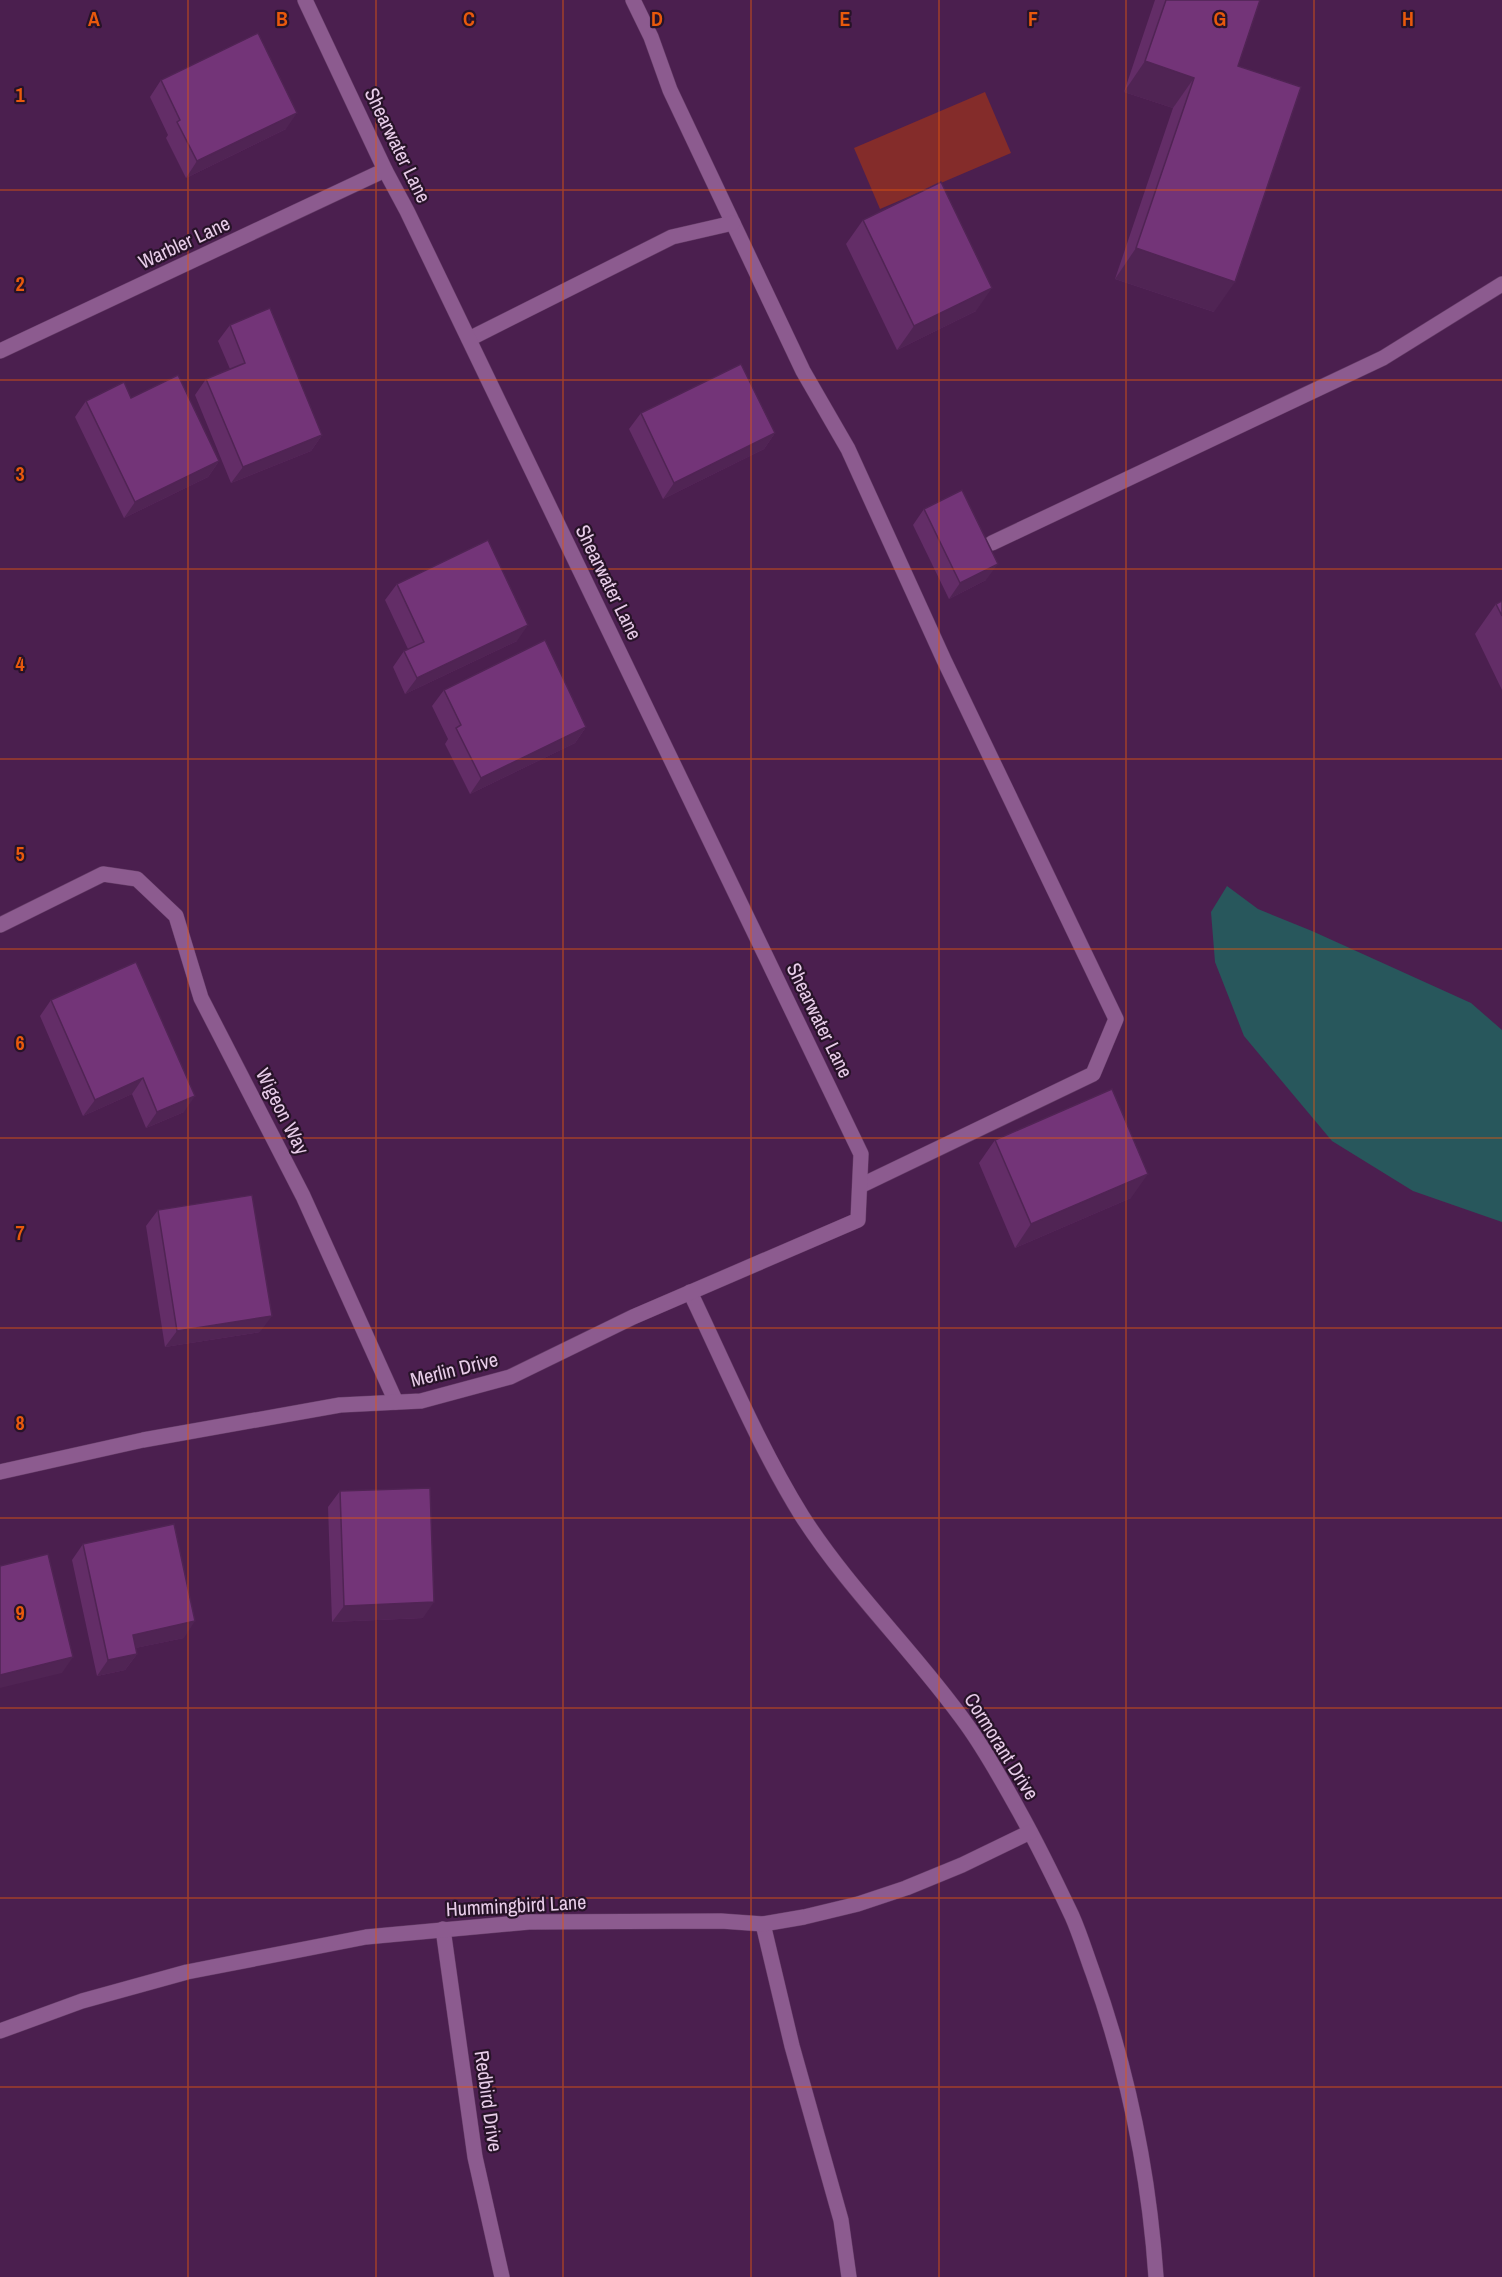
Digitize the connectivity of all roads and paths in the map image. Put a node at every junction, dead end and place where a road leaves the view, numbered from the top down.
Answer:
1 (305, 0) edge
2 (633, 0) edge
3 (385, 170) junction
4 (733, 223) junction
5 (1502, 284) edge
6 (469, 339) junction
7 (0, 351) edge
8 (992, 543) dead end
9 (0, 925) edge
10 (860, 1186) junction
11 (690, 1292) junction
12 (396, 1402) junction
13 (0, 1472) edge
14 (1030, 1832) junction
15 (763, 1924) junction
16 (443, 1929) junction
17 (0, 2031) edge
18 (502, 2277) edge
19 (849, 2277) edge
20 (1156, 2277) edge

1 - 3 street, Shearwater Lane
2 - 4 street
3 - 6 street, Shearwater Lane
3 - 7 street, Warbler Lane
4 - 6 street
4 - 10 street
5 - 8 street
6 - 10 street, Shearwater Lane
9 - 12 street, Wigeon Way
10 - 11 street, Merlin Drive
11 - 12 street, Merlin Drive
11 - 14 street, Cormorant Drive
12 - 13 street, Merlin Drive
14 - 15 street, Hummingbird Lane
14 - 20 street, Cormorant Drive
15 - 16 street, Hummingbird Lane
15 - 19 street
16 - 17 street, Hummingbird Lane
16 - 18 street, Redbird Drive

